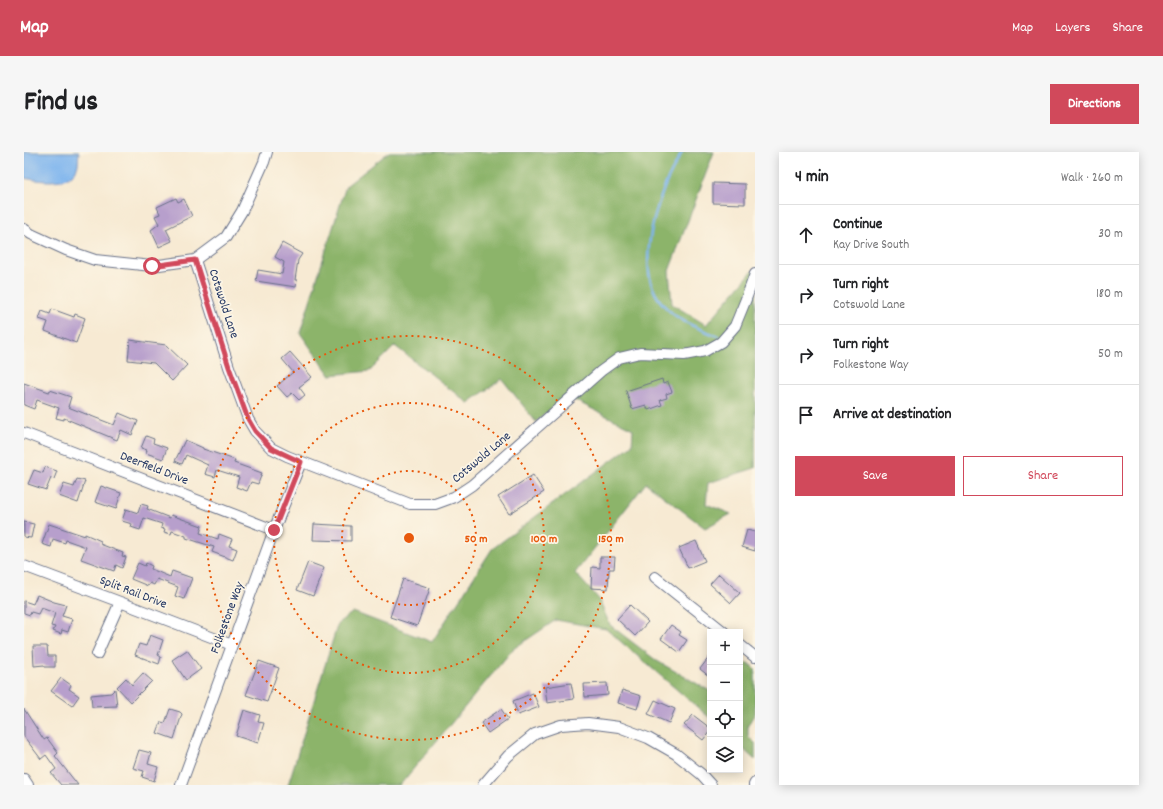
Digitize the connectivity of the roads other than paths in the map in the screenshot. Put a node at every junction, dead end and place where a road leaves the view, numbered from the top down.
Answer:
1 (267, 152) edge
2 (24, 229) edge
3 (195, 260) junction
4 (755, 274) edge
5 (24, 433) edge
6 (301, 462) junction
7 (274, 530) junction
8 (24, 566) edge
9 (655, 577) dead end
10 (120, 602) junction
11 (720, 629) edge
12 (232, 645) junction
13 (743, 647) edge
14 (97, 654) dead end
15 (755, 657) edge
16 (24, 779) edge
17 (28, 785) edge
18 (181, 785) edge
19 (483, 785) edge
20 (711, 785) edge

1 - 3 street
2 - 3 street
3 - 6 street, Cotswold Lane
4 - 6 street, Cotswold Lane
5 - 7 street, Deerfield Drive
6 - 7 street, Folkestone Way
7 - 12 street, Folkestone Way
8 - 10 street, Split Rail Drive
9 - 11 street
10 - 12 street, Split Rail Drive
10 - 14 street
12 - 18 street, Folkestone Way
13 - 15 street
16 - 17 street
19 - 20 street

